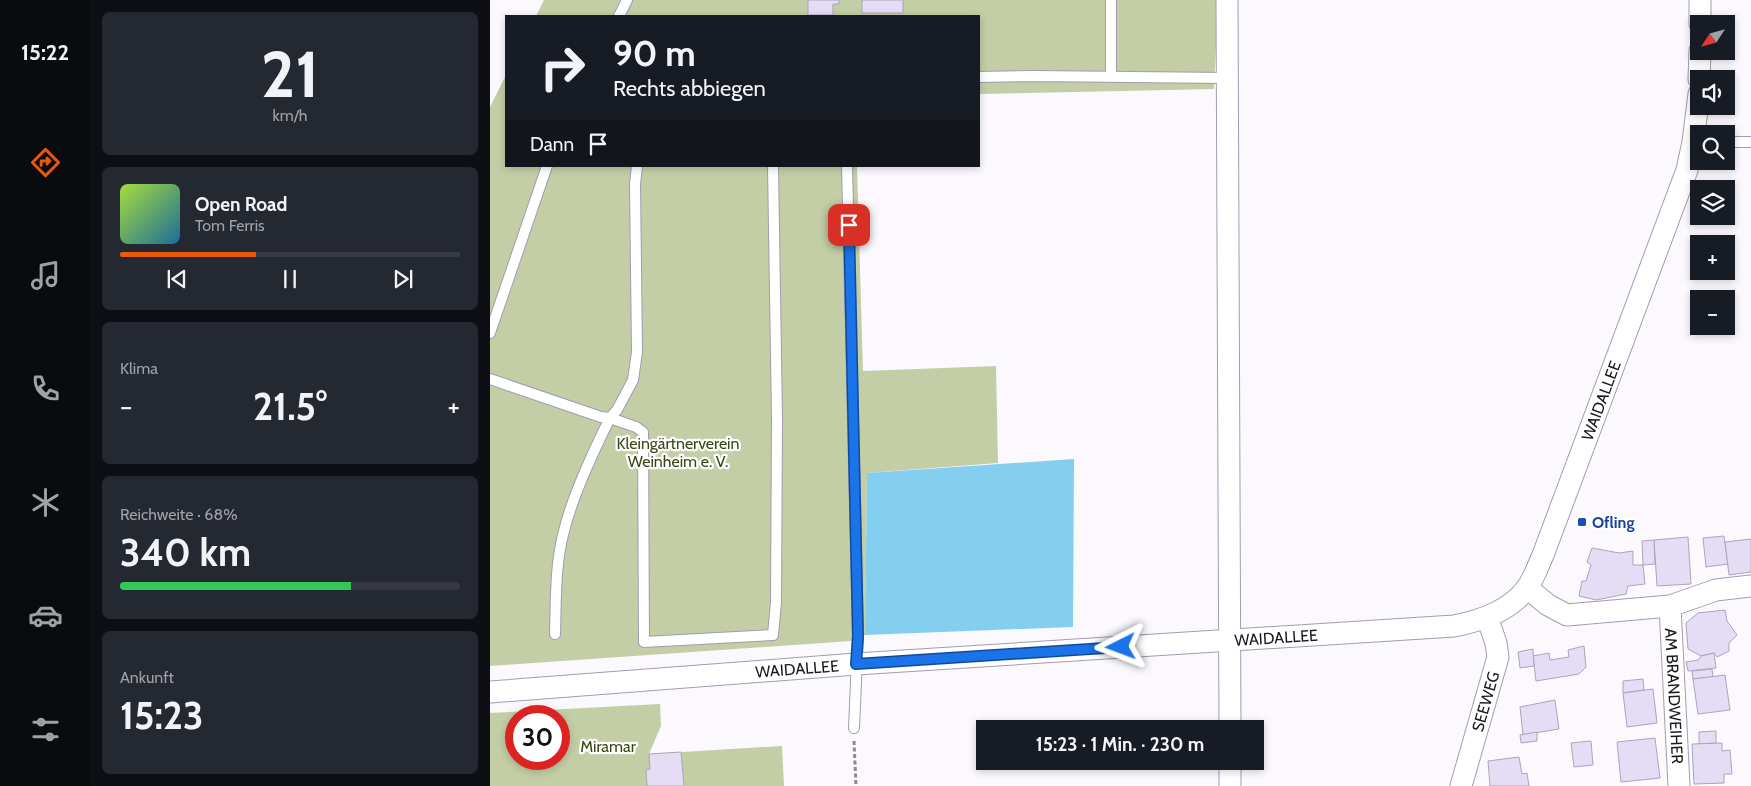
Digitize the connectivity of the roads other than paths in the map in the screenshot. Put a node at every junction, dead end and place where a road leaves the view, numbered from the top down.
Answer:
1 (627, 0) edge
2 (1111, 0) edge
3 (1227, 0) edge
4 (1700, 0) edge
5 (620, 15) edge
6 (1700, 15) edge
7 (1111, 76) junction
8 (980, 77) edge
9 (1227, 78) junction
10 (1735, 142) edge
11 (1751, 142) edge
12 (1690, 161) edge
13 (547, 167) edge
14 (637, 167) edge
15 (773, 167) edge
16 (847, 167) edge
17 (490, 333) edge
18 (490, 379) edge
19 (610, 418) junction
20 (1751, 586) edge
21 (1527, 588) junction
22 (1670, 606) junction
23 (1487, 617) junction
24 (554, 634) dead end
25 (1230, 641) junction
26 (856, 664) junction
27 (490, 692) edge
28 (1230, 720) edge
29 (854, 728) road end
30 (1230, 770) edge
31 (1230, 786) edge
32 (1461, 786) edge
33 (1678, 786) edge

1 - 5 lane
2 - 7 lane
3 - 9 street
4 - 6 street
7 - 8 lane
7 - 9 lane
9 - 25 street
10 - 11 lane
12 - 21 street, WAIDALLEE
13 - 17 lane
14 - 19 lane
15 - 19 lane
16 - 26 lane
18 - 19 lane
19 - 24 lane
20 - 22 street
21 - 22 street
21 - 23 street, WAIDALLEE
22 - 33 street, AM BRANDWEIHER
23 - 25 street, WAIDALLEE
23 - 32 street, SEEWEG
25 - 26 street, WAIDALLEE
25 - 28 street
26 - 27 street, WAIDALLEE
26 - 29 lane
30 - 31 street

